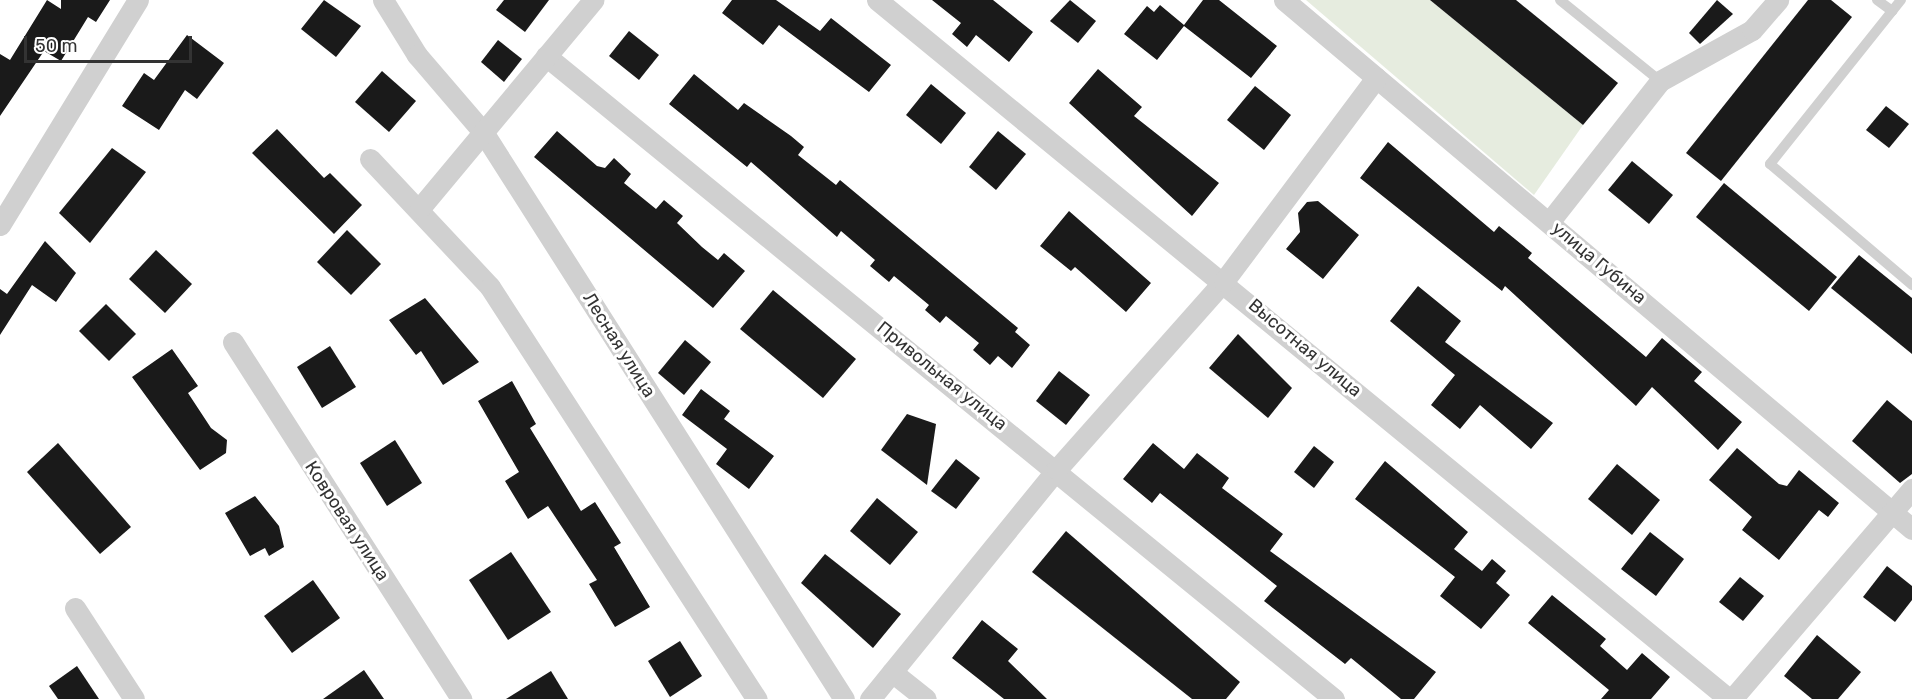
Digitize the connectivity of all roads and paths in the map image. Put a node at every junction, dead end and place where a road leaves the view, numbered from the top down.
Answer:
1 (138, 0) edge
2 (383, 0) edge
3 (593, 0) edge
4 (877, 0) edge
5 (1284, 0) edge
6 (1560, 0) edge
7 (1778, 0) edge
8 (1877, 0) edge
9 (1901, 0) edge
10 (1892, 11) junction
11 (546, 56) junction
12 (1376, 78) junction
13 (1660, 81) junction
14 (483, 132) junction
15 (370, 159) dead end
16 (420, 208) junction
17 (1550, 221) junction
18 (0, 225) edge
19 (1224, 281) junction
20 (1912, 285) edge
21 (233, 342) dead end
22 (1058, 469) junction
23 (1912, 489) edge
24 (1893, 513) junction
25 (1912, 529) edge
26 (75, 608) dead end
27 (892, 672) junction
28 (134, 699) edge
29 (461, 699) edge
30 (757, 699) edge
31 (844, 699) edge
32 (870, 699) edge
33 (926, 699) edge
34 (1334, 699) edge
35 (1731, 699) edge

1 - 18 street
2 - 14 street, Лесная улица
3 - 11 street
4 - 19 street, Высотная улица
5 - 12 street, улица Губина
6 - 13 lane
7 - 13 street
8 - 10 lane
9 - 10 lane
10 - 20 lane
11 - 14 street
11 - 22 street, Привольная улица
12 - 17 street, улица Губина
12 - 19 street
13 - 17 street
14 - 16 street
14 - 31 street, Лесная улица
15 - 16 street
16 - 30 street
17 - 24 street, улица Губина
19 - 22 street
19 - 35 street, Высотная улица
21 - 29 street, Ковровая улица
22 - 27 street
22 - 34 street, Привольная улица
23 - 24 street
24 - 25 street, улица Губина
24 - 35 street
26 - 28 street
27 - 32 street
27 - 33 street

